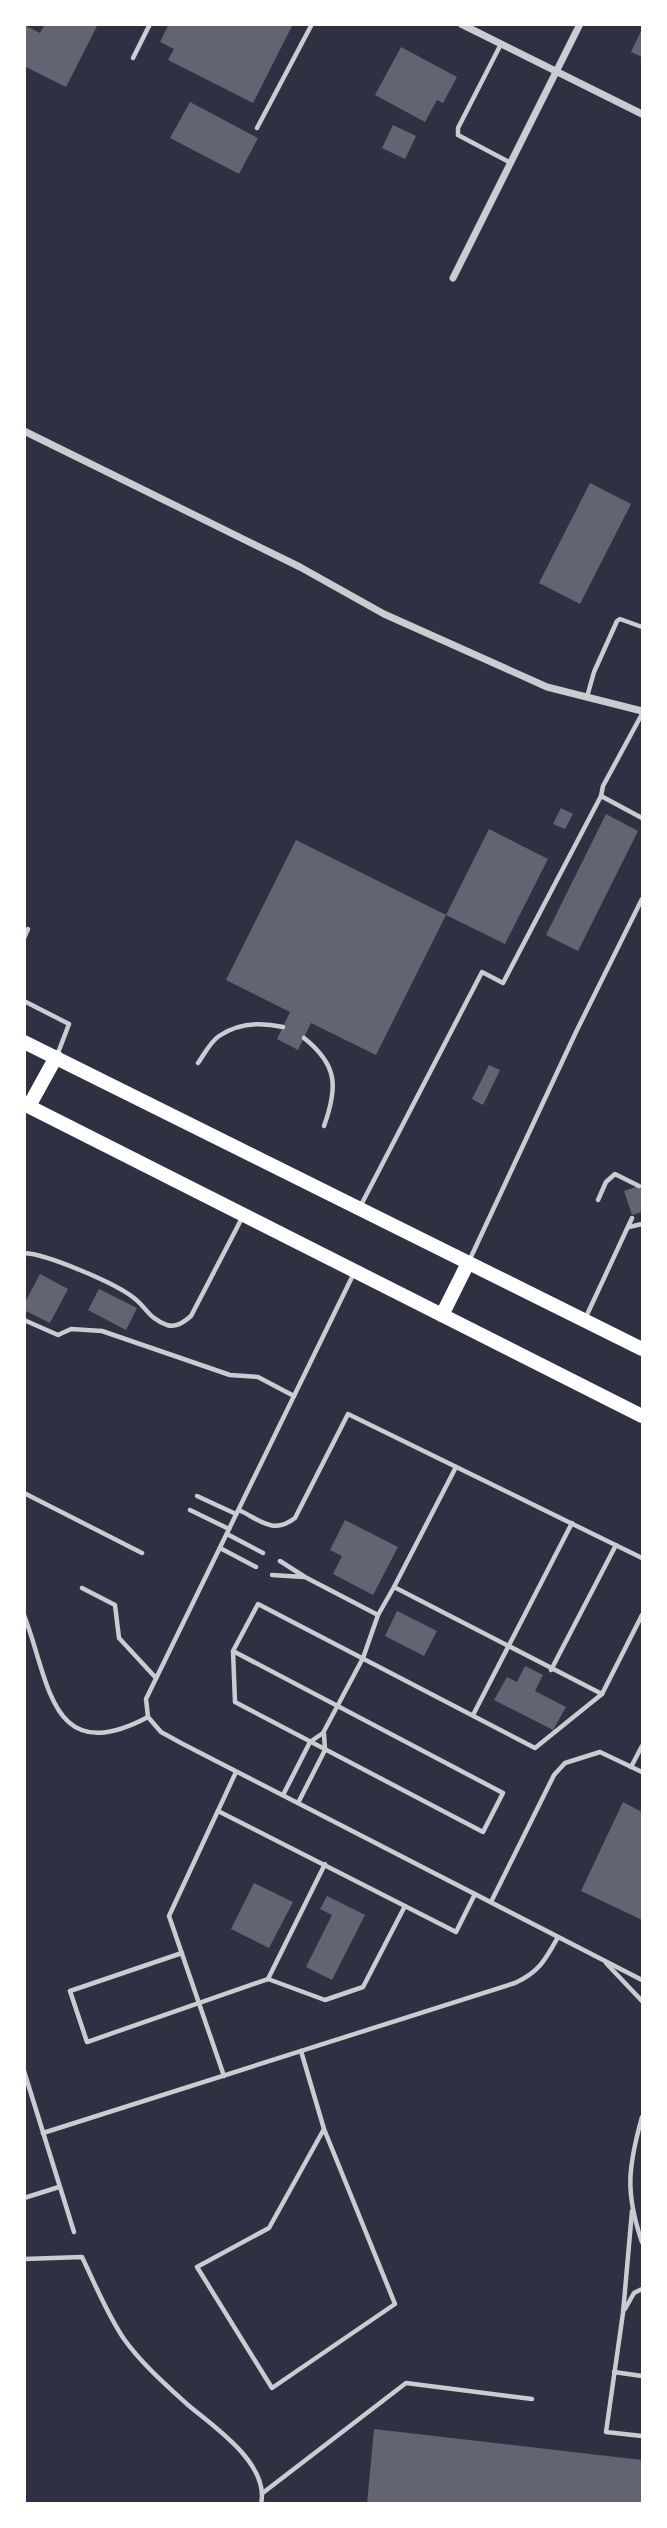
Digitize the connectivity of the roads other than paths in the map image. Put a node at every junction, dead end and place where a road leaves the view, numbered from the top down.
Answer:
1 (150, 24) edge
2 (312, 24) edge
3 (461, 24) edge
4 (580, 24) edge
5 (500, 44) junction
6 (133, 58) dead end
7 (556, 72) junction
8 (642, 114) edge
9 (257, 128) dead end
10 (511, 163) junction
11 (453, 278) dead end
12 (24, 431) edge
13 (642, 627) edge
14 (587, 697) junction
15 (642, 713) edge
16 (601, 796) junction
17 (642, 817) edge
18 (642, 899) edge
19 (28, 929) dead end
20 (24, 938) edge
21 (24, 1001) edge
22 (283, 1027) dead end
23 (304, 1038) dead end
24 (24, 1042) edge
25 (56, 1058) junction
26 (198, 1063) dead end
27 (26, 1109) edge
28 (324, 1126) dead end
29 (639, 1186) dead end
30 (598, 1200) dead end
31 (359, 1210) junction
32 (244, 1214) junction
33 (632, 1218) dead end
34 (642, 1224) edge
35 (628, 1227) junction
36 (24, 1253) edge
37 (468, 1263) junction
38 (355, 1271) junction
39 (442, 1315) junction
40 (24, 1320) edge
41 (585, 1320) junction
42 (642, 1349) edge
43 (294, 1396) junction
44 (642, 1416) edge
45 (456, 1467) junction
46 (24, 1493) edge
47 (197, 1496) dead end
48 (190, 1510) dead end
49 (237, 1512) junction
50 (572, 1524) junction
51 (228, 1531) junction
52 (616, 1545) junction
53 (220, 1548) junction
54 (142, 1553) dead end
55 (263, 1553) dead end
56 (642, 1558) edge
57 (280, 1561) dead end
58 (256, 1567) dead end
59 (272, 1576) dead end
60 (305, 1577) junction
61 (394, 1587) junction
62 (82, 1588) dead end
63 (24, 1615) edge
64 (378, 1615) junction
65 (642, 1615) edge
66 (508, 1647) junction
67 (233, 1651) junction
68 (363, 1658) junction
69 (551, 1670) junction
70 (156, 1678) junction
71 (602, 1694) junction
72 (338, 1706) junction
73 (473, 1715) junction
74 (148, 1717) junction
75 (323, 1733) junction
76 (310, 1742) junction
77 (642, 1746) edge
78 (325, 1750) junction
79 (631, 1767) junction
80 (236, 1772) junction
81 (642, 1772) edge
82 (282, 1796) junction
83 (298, 1803) junction
84 (218, 1811) junction
85 (325, 1864) junction
86 (475, 1894) junction
87 (491, 1902) junction
88 (405, 1906) junction
89 (558, 1937) junction
90 (182, 1953) junction
91 (603, 1960) junction
92 (268, 1979) junction
93 (642, 1980) edge
94 (642, 2001) edge
95 (199, 2003) junction
96 (300, 2051) junction
97 (24, 2071) edge
98 (224, 2076) junction
99 (642, 2117) edge
100 (324, 2129) junction
101 (43, 2133) junction
102 (59, 2187) junction
103 (24, 2199) edge
104 (632, 2211) junction
105 (74, 2232) dead end
106 (642, 2242) edge
107 (24, 2259) edge
108 (642, 2289) edge
109 (623, 2313) junction
110 (614, 2372) junction
111 (642, 2376) edge
112 (532, 2399) dead end
113 (642, 2436) edge
114 (264, 2492) junction
115 (261, 2504) edge

1 - 6 lane
2 - 9 lane
3 - 5 street
4 - 7 street
5 - 7 street
5 - 10 lane
7 - 8 street
7 - 10 street
10 - 11 street
12 - 14 street
13 - 14 lane
14 - 15 street
15 - 16 lane
16 - 17 lane
16 - 31 lane
18 - 37 lane
19 - 20 lane
21 - 25 lane
22 - 26 lane
23 - 28 lane
24 - 25 main road
25 - 27 main road
25 - 31 main road
27 - 32 main road
29 - 30 lane
31 - 37 main road
32 - 36 lane
32 - 38 main road
33 - 35 lane
34 - 35 lane
35 - 41 lane
37 - 39 main road
37 - 41 main road
38 - 39 main road
38 - 43 lane
39 - 44 main road
40 - 43 lane
41 - 42 main road
43 - 49 lane
45 - 49 lane
45 - 50 lane
45 - 61 lane
46 - 54 lane
47 - 49 lane
48 - 51 lane
49 - 51 lane
50 - 52 lane
50 - 66 lane
51 - 53 lane
51 - 55 lane
52 - 56 lane
52 - 69 lane
53 - 58 lane
53 - 70 lane
57 - 60 lane
59 - 60 lane
60 - 64 lane
61 - 64 lane
61 - 66 lane
62 - 70 lane
63 - 74 lane
64 - 68 lane
65 - 71 lane
66 - 69 lane
66 - 73 lane
67 - 68 lane
67 - 72 lane
67 - 76 lane
68 - 72 lane
68 - 73 lane
69 - 71 lane
70 - 74 lane
71 - 73 lane
72 - 75 lane
72 - 78 lane
74 - 80 lane
75 - 76 lane
75 - 78 lane
76 - 78 lane
76 - 82 lane
77 - 79 lane
78 - 83 lane
79 - 81 lane
79 - 87 lane
80 - 82 lane
80 - 84 lane
82 - 83 lane
83 - 86 lane
84 - 85 lane
84 - 90 lane
85 - 88 lane
85 - 92 lane
86 - 87 lane
86 - 88 lane
87 - 89 lane
88 - 92 lane
89 - 91 lane
89 - 96 lane
90 - 95 lane
90 - 95 lane
91 - 93 lane
91 - 94 lane
92 - 95 lane
95 - 98 lane
96 - 98 lane
96 - 100 lane
97 - 101 lane
98 - 101 lane
99 - 104 lane
100 - 100 lane
101 - 102 lane
102 - 103 lane
102 - 105 lane
104 - 106 lane
104 - 109 lane
107 - 114 lane
108 - 109 lane
109 - 110 lane
110 - 111 lane
110 - 113 lane
112 - 114 lane
114 - 115 lane

